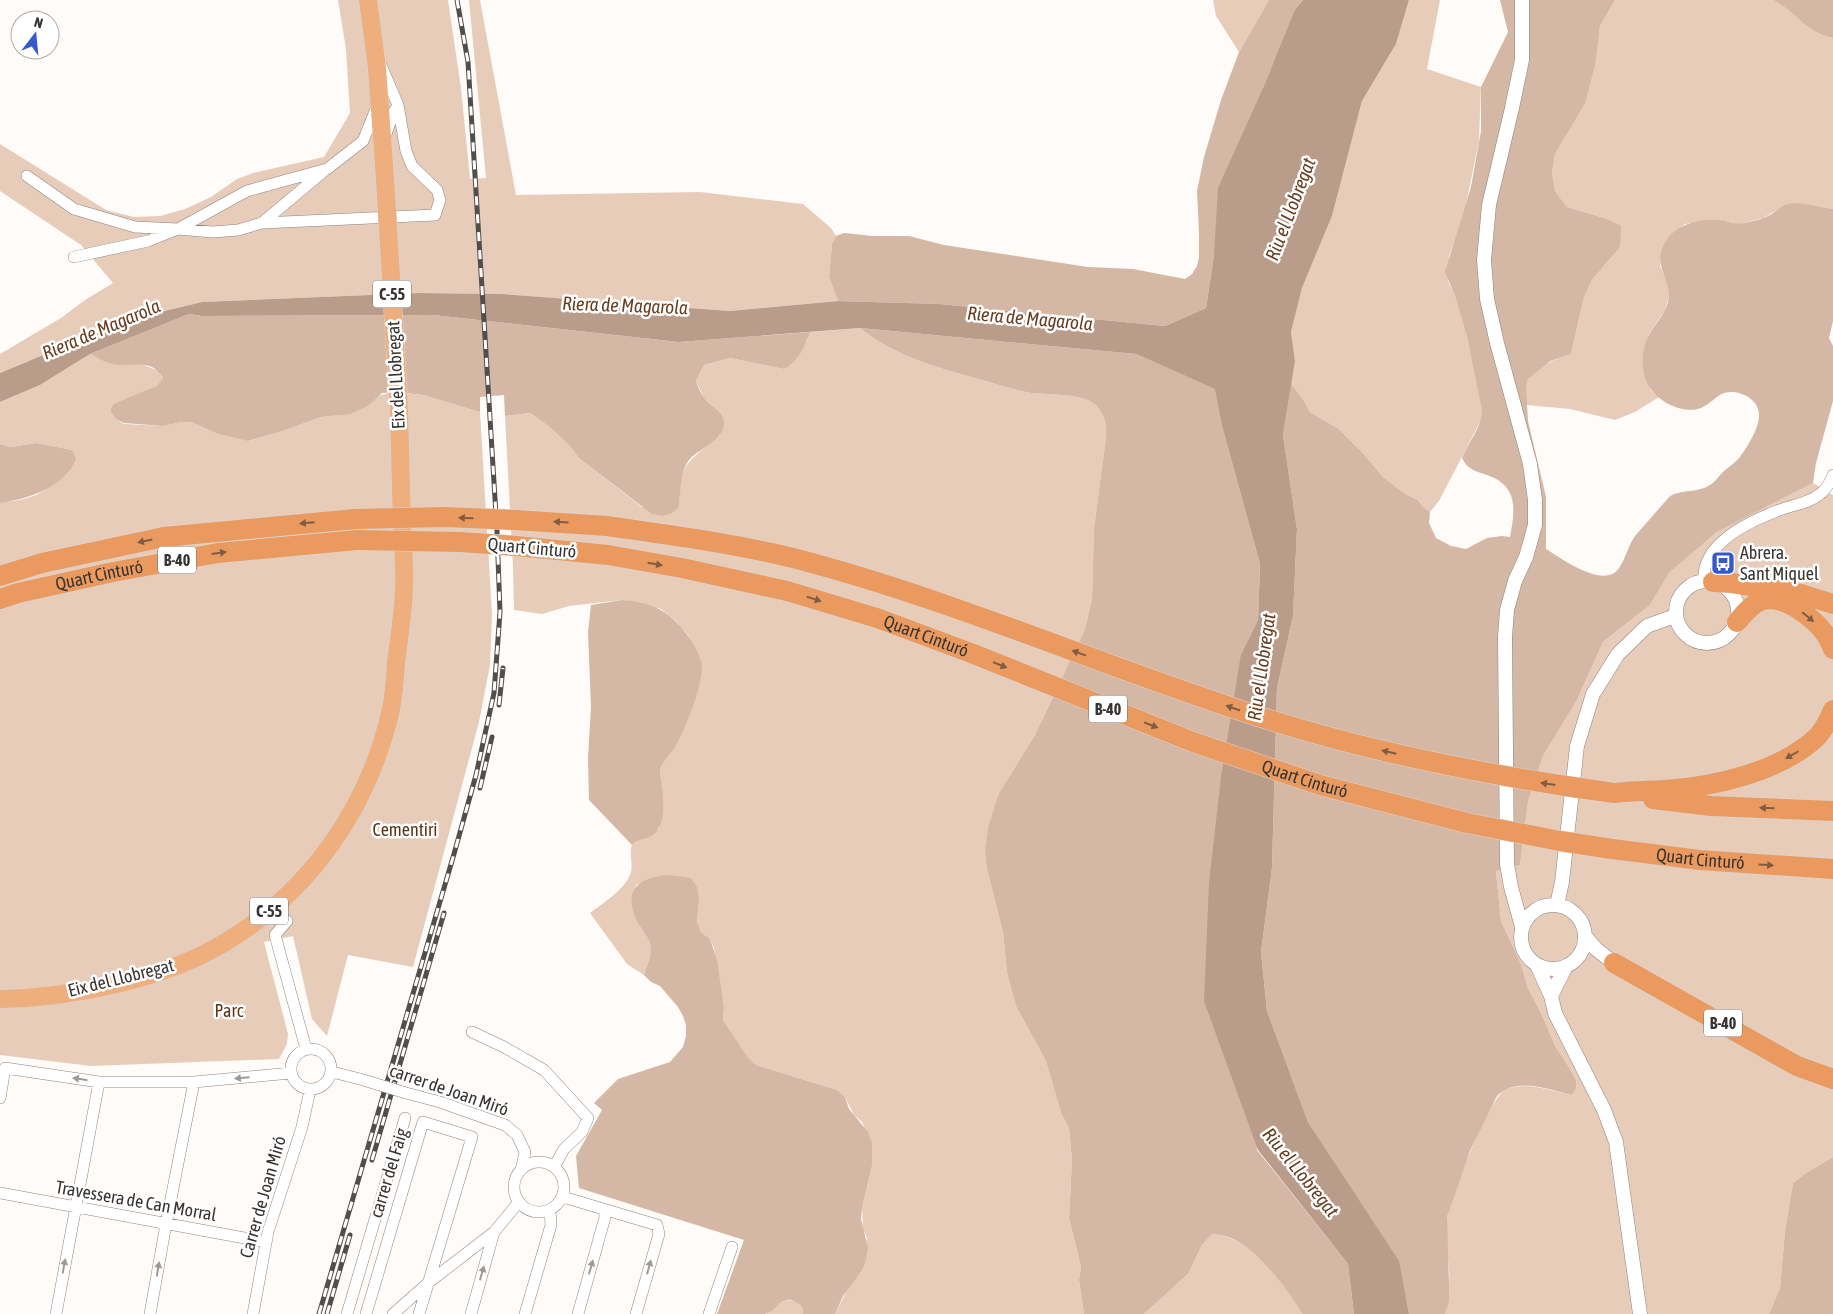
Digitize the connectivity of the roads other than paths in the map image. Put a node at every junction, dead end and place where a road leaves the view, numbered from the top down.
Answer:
1 (368, 0) edge
2 (1522, 0) edge
3 (375, 51) junction
4 (380, 99) junction
5 (398, 105) junction
6 (363, 141) junction
7 (383, 148) junction
8 (328, 169) junction
9 (27, 176) dead end
10 (262, 223) junction
11 (178, 229) junction
12 (74, 257) dead end
13 (1833, 475) edge
14 (0, 576) edge
15 (1708, 581) junction
16 (0, 599) edge
17 (1833, 604) edge
18 (1675, 616) junction
19 (1737, 622) junction
20 (1833, 649) edge
21 (397, 661) junction
22 (1833, 710) edge
23 (1614, 793) junction
24 (1833, 811) edge
25 (1832, 869) edge
26 (1511, 887) junction
27 (1557, 905) junction
28 (1535, 910) junction
29 (287, 920) dead end
30 (1522, 927) junction
31 (1585, 936) junction
32 (1571, 963) junction
33 (1614, 963) junction
34 (1537, 965) junction
35 (0, 990) edge
36 (1551, 996) junction
37 (0, 999) edge
38 (472, 1032) dead end
39 (306, 1049) junction
40 (332, 1072) junction
41 (291, 1073) junction
42 (1833, 1080) edge
43 (99, 1082) junction
44 (194, 1082) junction
45 (310, 1090) junction
46 (0, 1098) edge
47 (405, 1118) dead end
48 (554, 1168) junction
49 (522, 1170) junction
50 (0, 1193) edge
51 (562, 1197) junction
52 (519, 1202) junction
53 (75, 1207) junction
54 (550, 1210) junction
55 (607, 1210) junction
56 (166, 1224) junction
57 (494, 1232) junction
58 (266, 1242) junction
59 (732, 1247) dead end
60 (428, 1283) junction
61 (56, 1314) edge
62 (150, 1314) edge
63 (253, 1314) edge
64 (347, 1314) edge
65 (366, 1314) edge
66 (393, 1314) edge
67 (419, 1314) edge
68 (471, 1314) edge
69 (525, 1314) edge
70 (578, 1314) edge
71 (636, 1314) edge
72 (709, 1314) edge
73 (1640, 1314) edge

1 - 3 highway, Eix del Llobregat / C-55
2 - 26 street
3 - 4 highway, Eix del Llobregat / C-55
3 - 5 street
4 - 6 street
4 - 7 highway, Eix del Llobregat / C-55
5 - 7 street
5 - 10 street
6 - 7 street
6 - 8 street
7 - 21 highway, Eix del Llobregat / C-55, bridge
8 - 10 street
8 - 11 street
9 - 11 street
10 - 11 street
11 - 12 street
13 - 15 street
23 -> 14 highway, Quart Cinturó / B-40, bridge
15 - 17 highway
15 - 18 street
15 - 19 street
16 -> 25 highway, Quart Cinturó / B-40, bridge
18 - 19 street
18 - 27 street
19 -> 20 highway
21 - 35 highway, Eix del Llobregat / C-55
21 - 37 highway, Eix del Llobregat / C-55
22 -> 23 highway
24 -> 23 highway, Quart Cinturó / B-40
26 - 28 street
26 - 30 street
27 - 28 street
27 - 31 street
28 - 30 street
29 - 39 street
30 - 34 street
31 - 32 street
31 - 33 street, B-40
32 - 33 street, B-40
32 - 34 street
32 - 36 street
33 - 42 highway, B-40
34 - 36 street
36 - 73 street
38 - 48 street
39 - 40 street
39 - 41 street
40 - 45 street
40 - 49 street, carrer de Joan Miró, bridge
41 -> 44 street
41 - 45 street
43 - 44 street
43 -> 46 street
43 - 53 street
44 - 56 street
45 - 58 street, Carrer de Joan Miró
47 - 64 street
48 - 49 street
48 - 51 street
49 - 52 street
50 - 53 street, Travessera de Can Morral
51 - 54 street
51 - 55 street
52 - 54 street
52 - 57 street
53 - 56 street, Travessera de Can Morral
61 -> 53 street
54 - 69 street
70 -> 55 street
71 -> 55 street
56 - 58 street, Travessera de Can Morral
62 -> 56 street
57 - 60 street
68 -> 57 street
58 - 63 street, Carrer de Joan Miró
59 - 72 street
60 - 65 street, carrer del Faig
60 - 66 street
60 - 67 street

